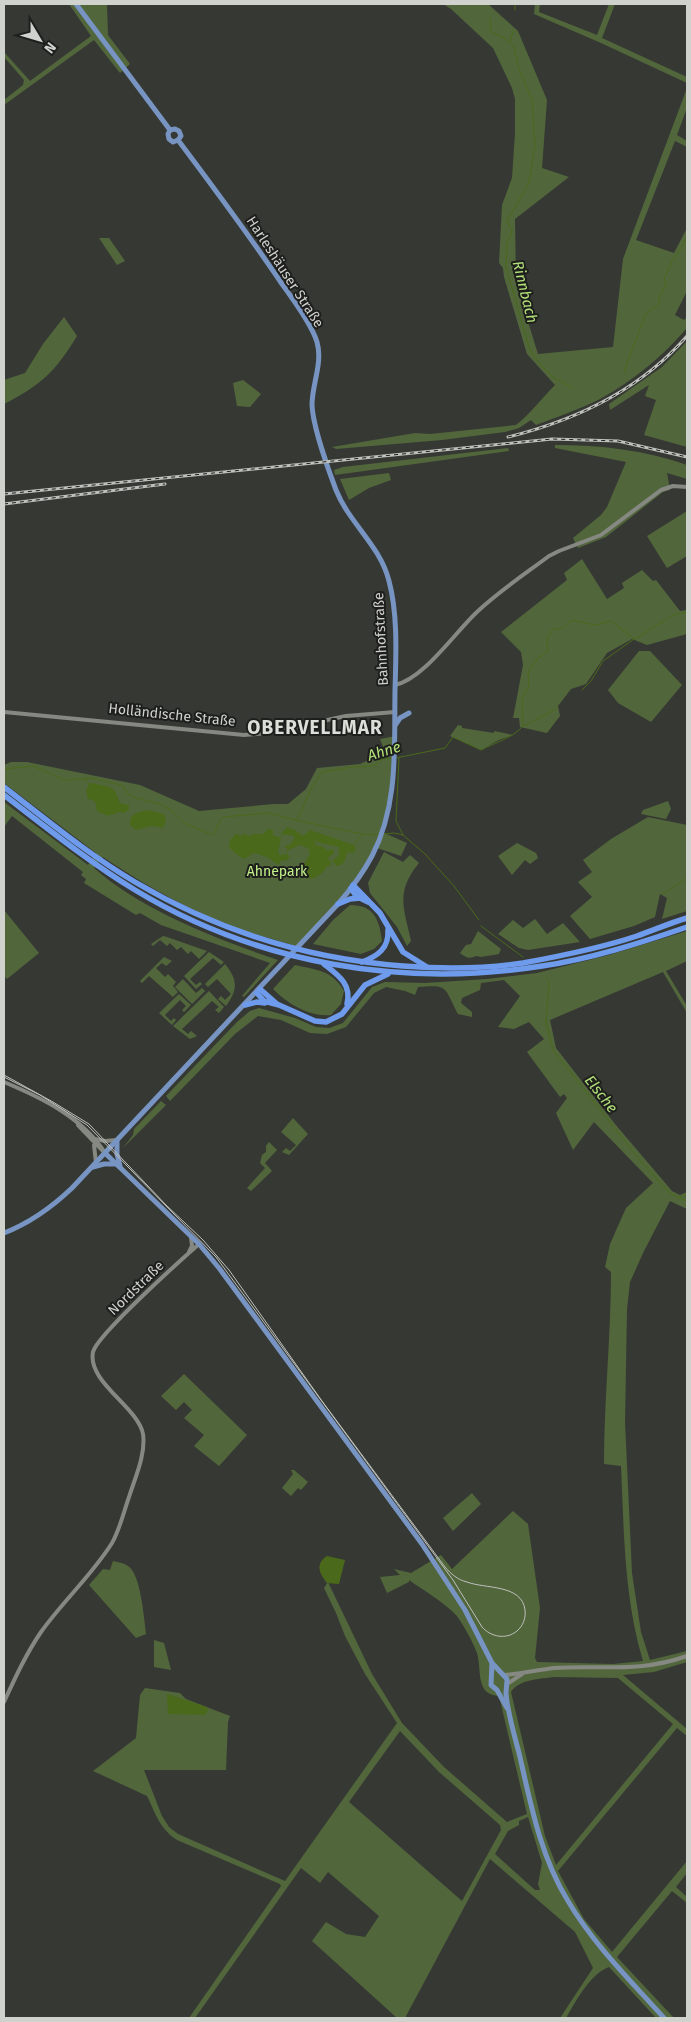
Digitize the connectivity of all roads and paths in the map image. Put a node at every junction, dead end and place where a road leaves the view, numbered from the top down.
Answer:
1 (76, 4) edge
2 (171, 130) junction
3 (178, 140) junction
4 (318, 434) joint
5 (687, 487) edge
6 (395, 685) junction
7 (4, 712) edge
8 (395, 712) junction
9 (409, 714) dead end
10 (396, 725) junction
11 (4, 787) edge
12 (4, 795) edge
13 (352, 886) junction
14 (361, 898) junction
15 (369, 902) junction
16 (338, 904) junction
17 (687, 918) edge
18 (387, 925) junction
19 (687, 927) edge
20 (322, 963) junction
21 (361, 963) junction
22 (428, 968) junction
23 (391, 973) junction
24 (258, 991) junction
25 (272, 1004) junction
26 (245, 1005) junction
27 (279, 1005) junction
28 (346, 1008) junction
29 (4, 1082) edge
30 (118, 1140) junction
31 (94, 1141) junction
32 (105, 1153) junction
33 (94, 1166) junction
34 (119, 1166) junction
35 (4, 1233) edge
36 (191, 1236) junction
37 (199, 1244) junction
38 (188, 1254) junction
39 (687, 1656) edge
40 (492, 1664) junction
41 (524, 1673) junction
42 (502, 1675) junction
43 (492, 1678) junction
44 (507, 1685) junction
45 (497, 1690) junction
46 (4, 1702) edge
47 (509, 1713) junction
48 (664, 2018) edge

1 - 2 main road
2 - 3 main road
2 - 3 main road
3 - 4 main road, Harleshäuser Straße
4 - 6 main road, Bahnhofstraße
5 - 6 street
6 - 8 main road, Bahnhofstraße
7 - 8 street, Holländische Straße
8 - 10 main road, Bahnhofstraße
9 - 10 main road
10 - 13 main road, Bahnhofstraße
11 - 21 highway
12 - 20 highway
13 - 14 highway
13 - 15 highway
13 - 16 main road, Bahnhofstraße
14 - 15 highway
14 - 16 highway
15 - 18 highway
16 - 24 main road, Bahnhofstraße
17 - 22 highway
18 - 21 highway
18 - 22 highway
19 - 23 highway
20 - 23 highway
20 - 28 highway
21 - 22 highway
23 - 28 highway
24 - 25 highway
24 - 26 main road, Bahnhofstraße
24 - 27 highway
25 - 26 highway
25 - 27 highway
26 - 30 main road, Bahnhofstraße
27 - 28 highway
29 - 31 street
30 - 31 street
30 - 32 main road, Bahnhofstraße
30 - 34 main road
31 - 32 street
31 - 33 street
32 - 33 main road, Bahnhofstraße
32 - 34 main road
33 - 34 main road
33 - 35 main road, Bahnhofstraße
34 - 36 main road
36 - 37 main road
36 - 38 street
37 - 38 street, Nordstraße
37 - 40 main road
38 - 46 street, Nordstraße
39 - 41 street
40 - 42 main road
40 - 43 main road
41 - 42 street
41 - 44 street
42 - 43 main road
42 - 44 main road
43 - 45 main road
44 - 45 main road
44 - 47 main road
45 - 47 main road
47 - 48 main road

